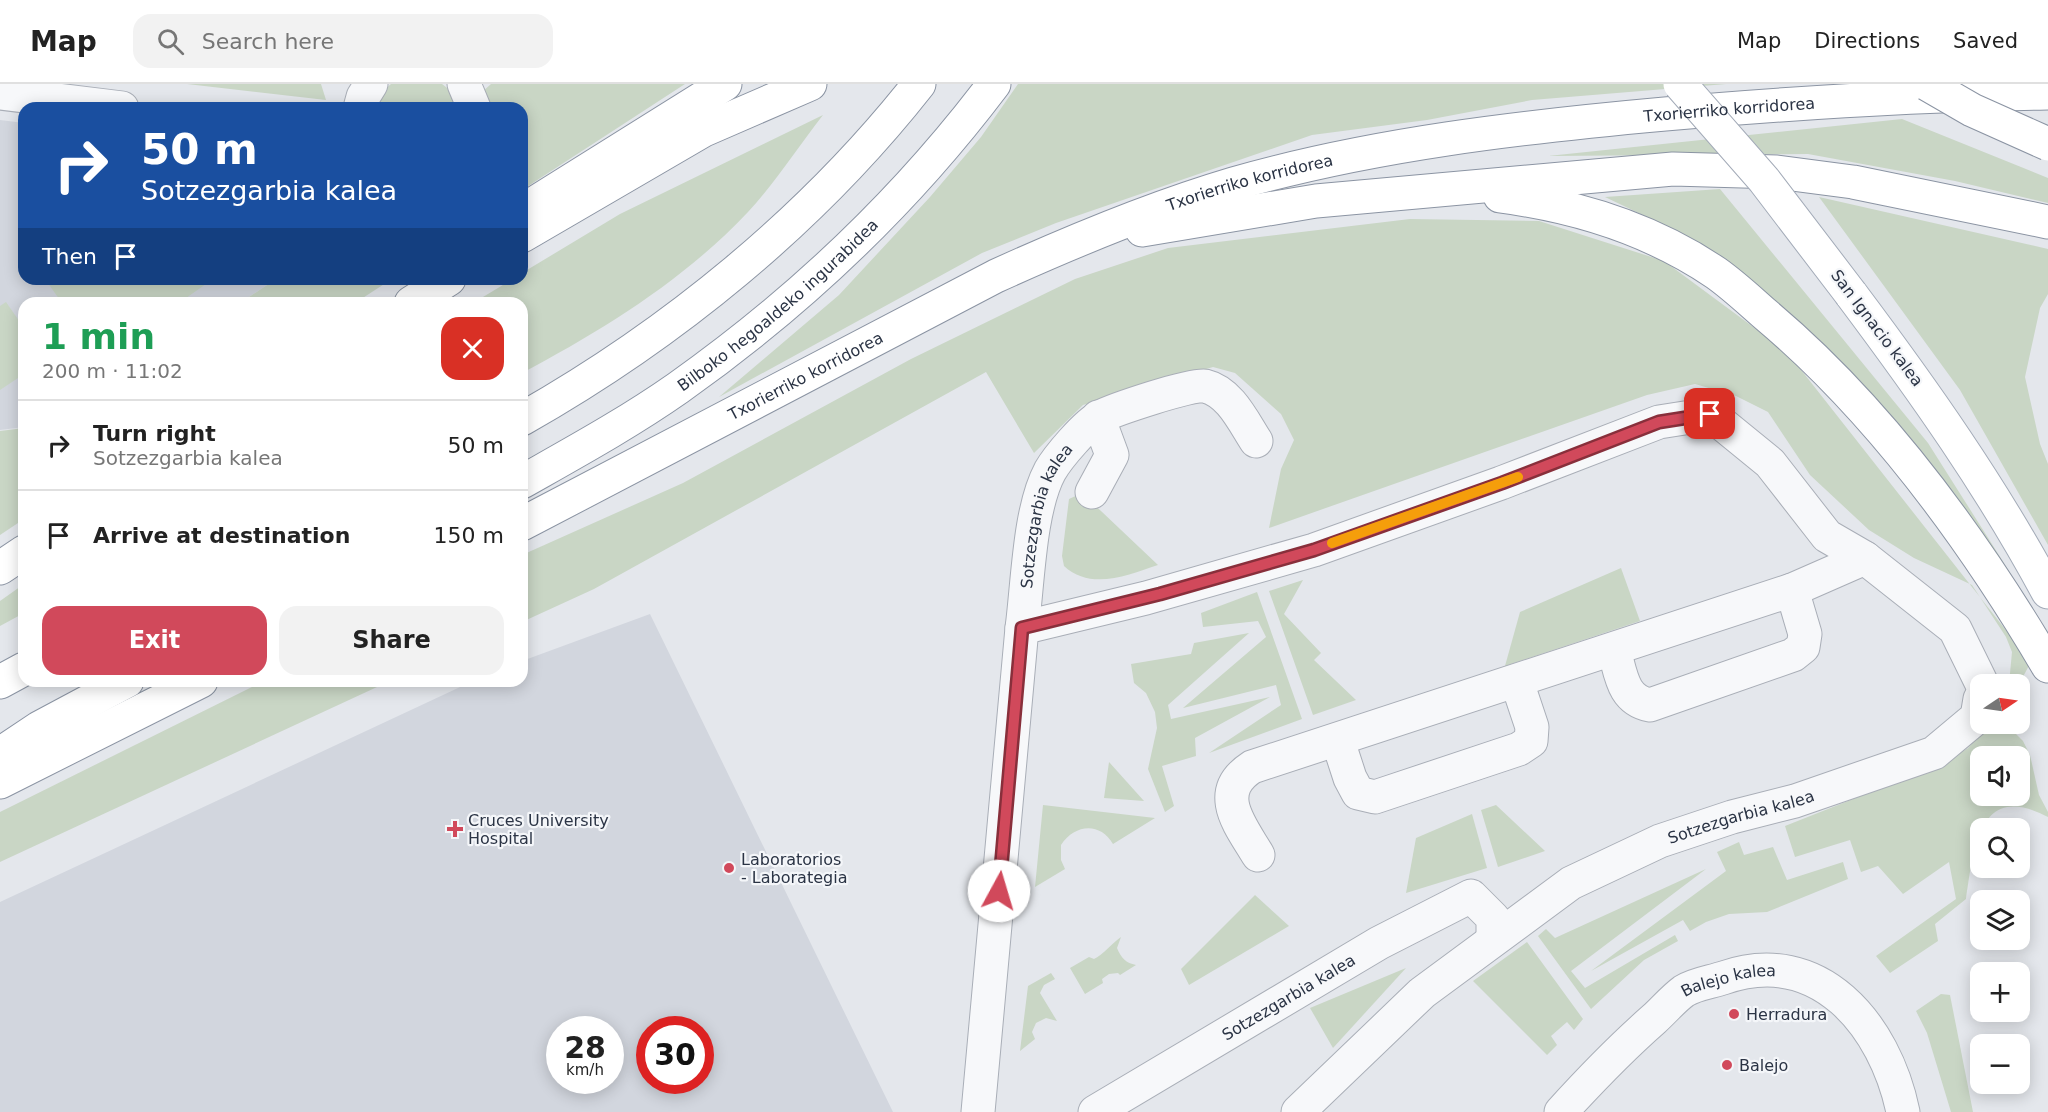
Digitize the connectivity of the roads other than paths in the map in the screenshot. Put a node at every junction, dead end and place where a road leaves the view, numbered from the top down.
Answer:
1 (371, 84) edge
2 (464, 84) edge
3 (725, 84) edge
4 (919, 84) edge
5 (994, 84) edge
6 (1680, 84) edge
7 (1927, 84) edge
8 (808, 85) edge
9 (0, 93) edge
10 (2048, 93) edge
11 (110, 99) edge
12 (362, 102) edge
13 (472, 102) edge
14 (2048, 144) edge
15 (1439, 188) junction
16 (528, 206) edge
17 (2048, 222) edge
18 (528, 233) edge
19 (1072, 242) junction
20 (440, 285) edge
21 (420, 297) edge
22 (528, 415) edge
23 (1098, 417) junction
24 (1256, 441) dead end
25 (528, 479) edge
26 (1092, 492) dead end
27 (528, 521) edge
28 (18, 556) edge
29 (1865, 558) junction
30 (0, 568) edge
31 (1792, 590) junction
32 (2048, 592) edge
33 (1022, 628) junction
34 (1614, 650) junction
35 (2048, 666) edge
36 (18, 672) edge
37 (1977, 674) edge
38 (0, 681) edge
39 (1517, 681) junction
40 (116, 687) edge
41 (189, 687) edge
42 (1970, 723) edge
43 (1338, 741) junction
44 (0, 754) edge
45 (0, 782) edge
46 (1258, 855) dead end
47 (1493, 939) junction
48 (978, 1112) edge
49 (1095, 1112) edge
50 (1298, 1112) edge
51 (1561, 1112) edge
52 (1903, 1112) edge

1 - 12 street
2 - 13 street
3 - 16 main road
4 - 22 main road
5 - 25 main road, Bilboko hegoaldeko ingurabidea
6 - 32 main road, San Ignacio kalea, bridge
7 - 14 main road, bridge
8 - 18 main road
9 - 11 street
10 - 19 main road, Txorierriko korridorea
15 - 17 main road
15 - 19 main road
15 - 35 main road
19 - 27 main road, Txorierriko korridorea
20 - 21 main road
23 - 24 street, Sotzezgarbia kalea
23 - 26 street, Sotzezgarbia kalea
23 - 33 street, Sotzezgarbia kalea
28 - 30 main road
29 - 31 street
29 - 33 street
29 - 37 street
31 - 34 street
31 - 34 street
33 - 48 street, Sotzezgarbia kalea
34 - 39 street
36 - 38 main road
39 - 43 street
39 - 43 street
40 - 44 main road
41 - 45 main road
42 - 47 street, Sotzezgarbia kalea
43 - 46 street
47 - 49 street, Sotzezgarbia kalea
47 - 50 street, Sotzezgarbia kalea
51 - 52 street, Balejo kalea

